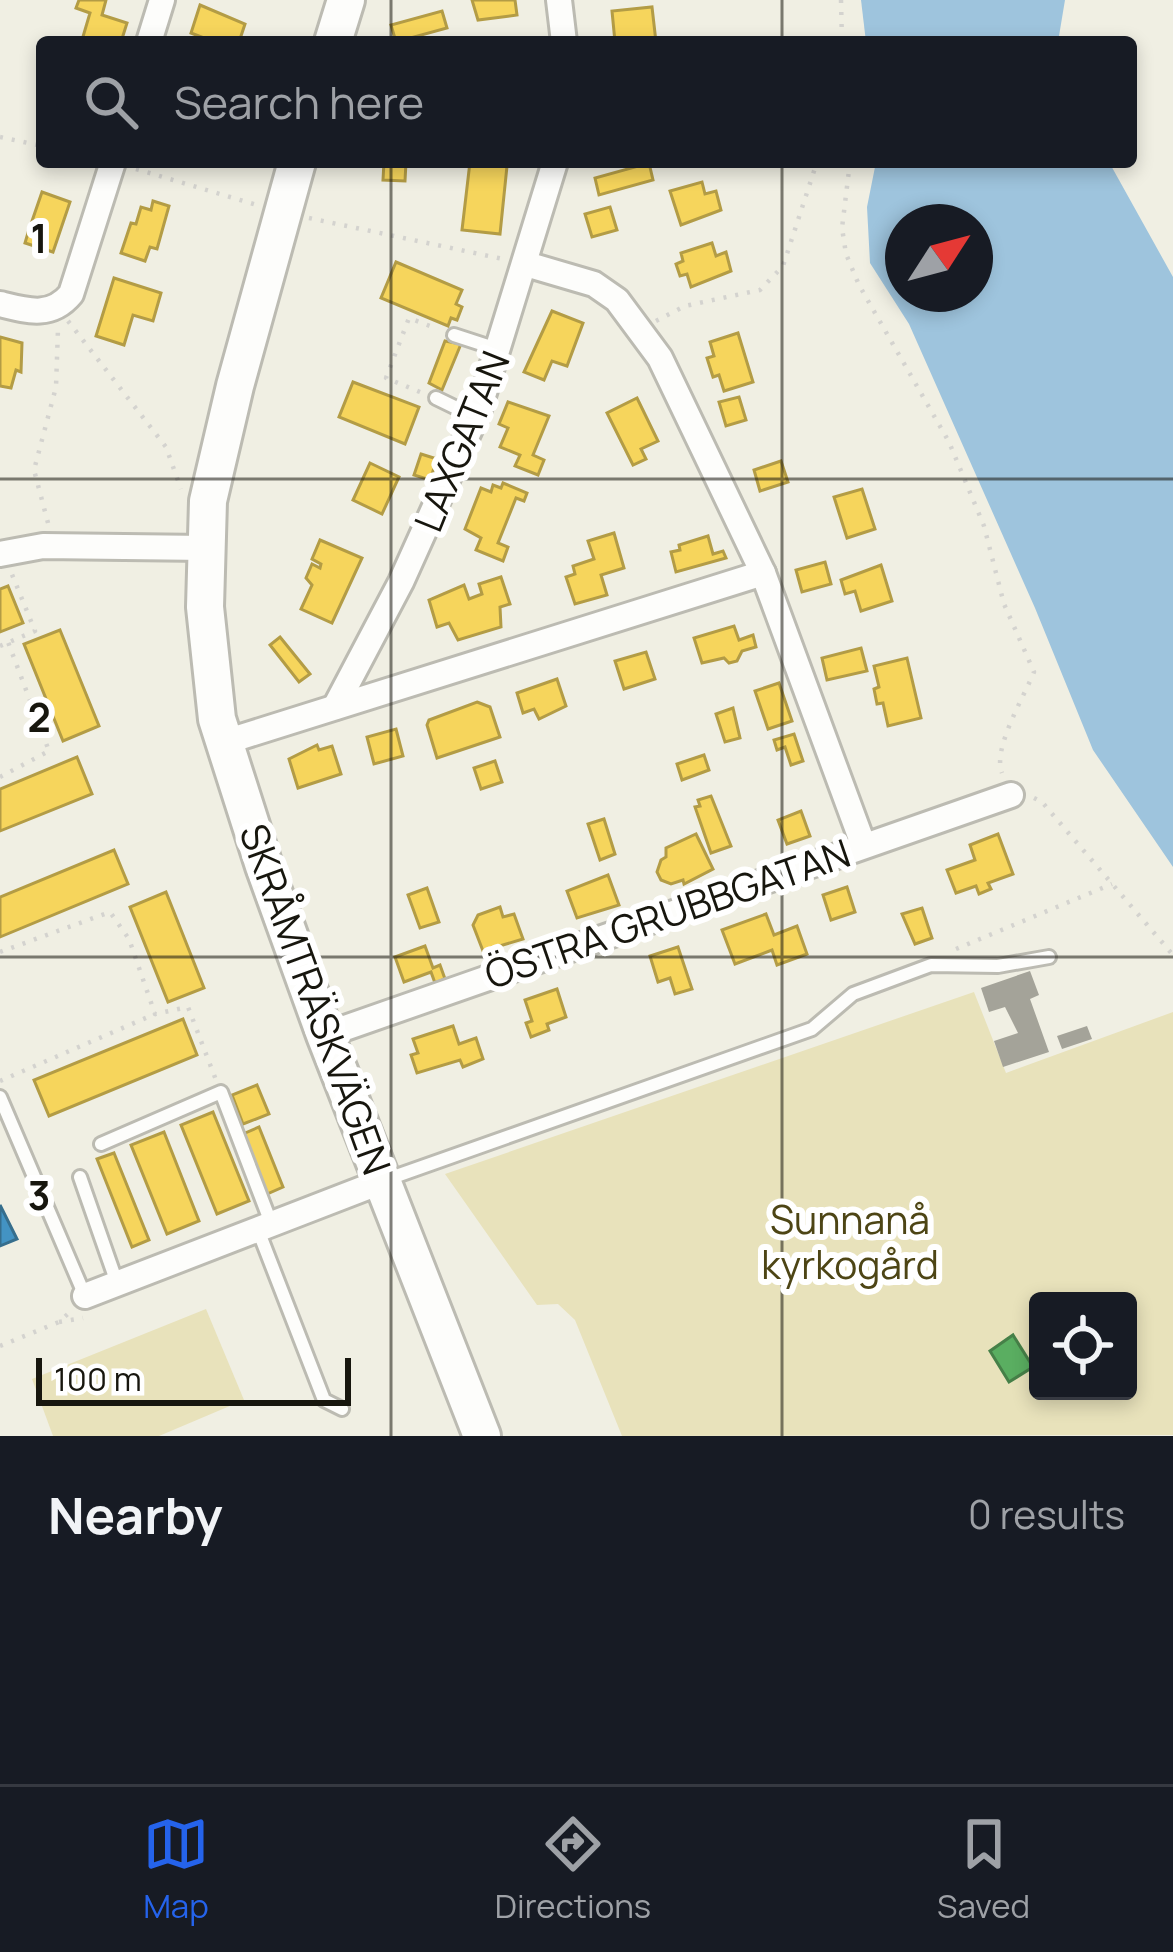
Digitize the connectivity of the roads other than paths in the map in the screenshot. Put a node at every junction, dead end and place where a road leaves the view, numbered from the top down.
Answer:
1 (162, 0) edge
2 (346, 0) edge
3 (559, 0) edge
4 (151, 36) edge
5 (335, 36) edge
6 (563, 36) edge
7 (110, 168) edge
8 (295, 168) edge
9 (553, 168) edge
10 (526, 264) junction
11 (0, 304) edge
12 (454, 335) road end
13 (499, 350) junction
14 (436, 398) road end
15 (476, 418) junction
16 (206, 548) junction
17 (1, 554) edge
18 (763, 573) junction
19 (335, 706) junction
20 (225, 742) junction
21 (1011, 795) road end
22 (863, 844) junction
23 (1048, 957) dead end
24 (325, 1034) junction
25 (0, 1097) edge
26 (101, 1144) dead end
27 (80, 1177) dead end
28 (383, 1180) junction
29 (265, 1227) junction
30 (118, 1284) junction
31 (86, 1296) joint
32 (342, 1408) dead end
33 (482, 1436) edge

1 - 4 street
2 - 5 main road
3 - 6 street
7 - 11 street
8 - 16 main road, SKRÅMTRÄSKVÄGEN
9 - 10 street, LAXGATAN
10 - 13 street, LAXGATAN
10 - 18 street
12 - 13 lane
13 - 15 street, LAXGATAN
14 - 15 lane
15 - 19 street, LAXGATAN
16 - 17 street
16 - 20 main road, SKRÅMTRÄSKVÄGEN
18 - 19 street
18 - 22 street
19 - 20 street
20 - 24 main road, SKRÅMTRÄSKVÄGEN
21 - 22 street, ÖSTRA GRUBBGATAN
22 - 24 street, ÖSTRA GRUBBGATAN
23 - 28 lane
24 - 28 main road, SKRÅMTRÄSKVÄGEN
25 - 31 lane
26 - 29 lane
27 - 30 lane
28 - 29 street
28 - 33 main road, SKRÅMTRÄSKVÄGEN
29 - 30 street
29 - 32 lane
30 - 31 street

